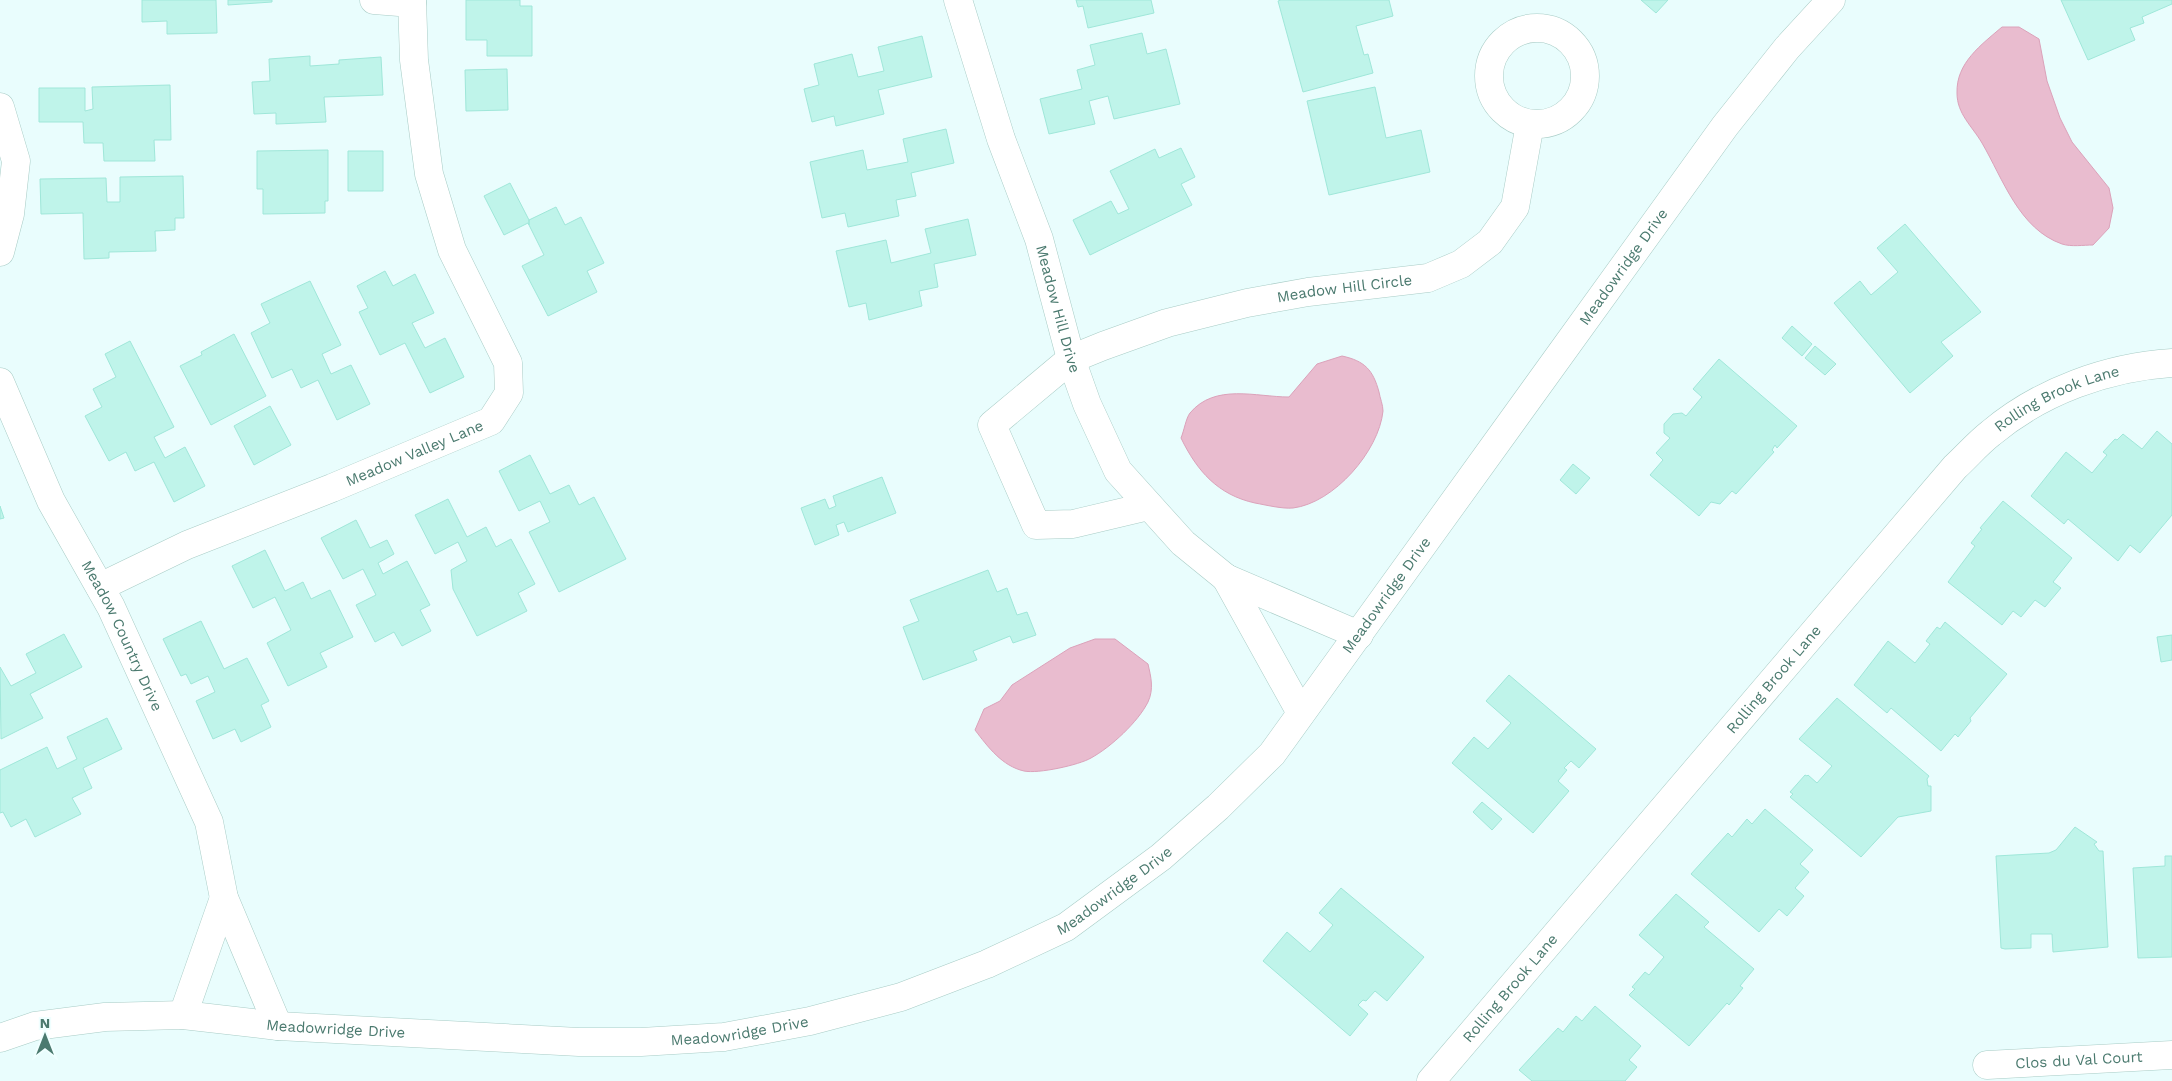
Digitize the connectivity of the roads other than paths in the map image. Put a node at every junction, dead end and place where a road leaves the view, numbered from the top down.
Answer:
1 (374, 0) edge
2 (958, 0) edge
3 (1831, 0) edge
4 (412, 1) edge
5 (0, 107) edge
6 (1530, 124) dead end
7 (0, 252) edge
8 (1072, 359) junction
9 (2172, 363) edge
10 (0, 382) edge
11 (1149, 506) junction
12 (1226, 578) junction
13 (100, 587) junction
14 (1359, 635) junction
15 (1301, 713) junction
16 (224, 898) junction
17 (183, 1014) junction
18 (278, 1026) junction
19 (0, 1038) edge
20 (2172, 1055) edge
21 (1987, 1065) dead end
22 (1431, 1081) edge

1 - 4 street, Meadow Valley Lane
2 - 8 street, Meadow Hill Drive
3 - 14 street, Meadowridge Drive
4 - 13 street, Meadow Valley Lane
5 - 7 street
6 - 8 street, Meadow Hill Circle
8 - 11 street, Meadow Hill Drive
8 - 11 street, Meadow Hill Circle
9 - 22 street, Rolling Brook Lane
10 - 13 street, Meadow Country Drive
11 - 12 street, Meadow Hill Drive
12 - 14 street, Meadow Hill Drive
12 - 15 street, Meadow Hill Drive
13 - 16 street, Meadow Country Drive
14 - 15 street, Meadowridge Drive
15 - 18 street, Meadowridge Drive
16 - 17 street
16 - 18 street, Meadow Country Drive
17 - 18 street, Meadowridge Drive
17 - 19 street, Meadowridge Drive
20 - 21 street, Clos du Val Court

